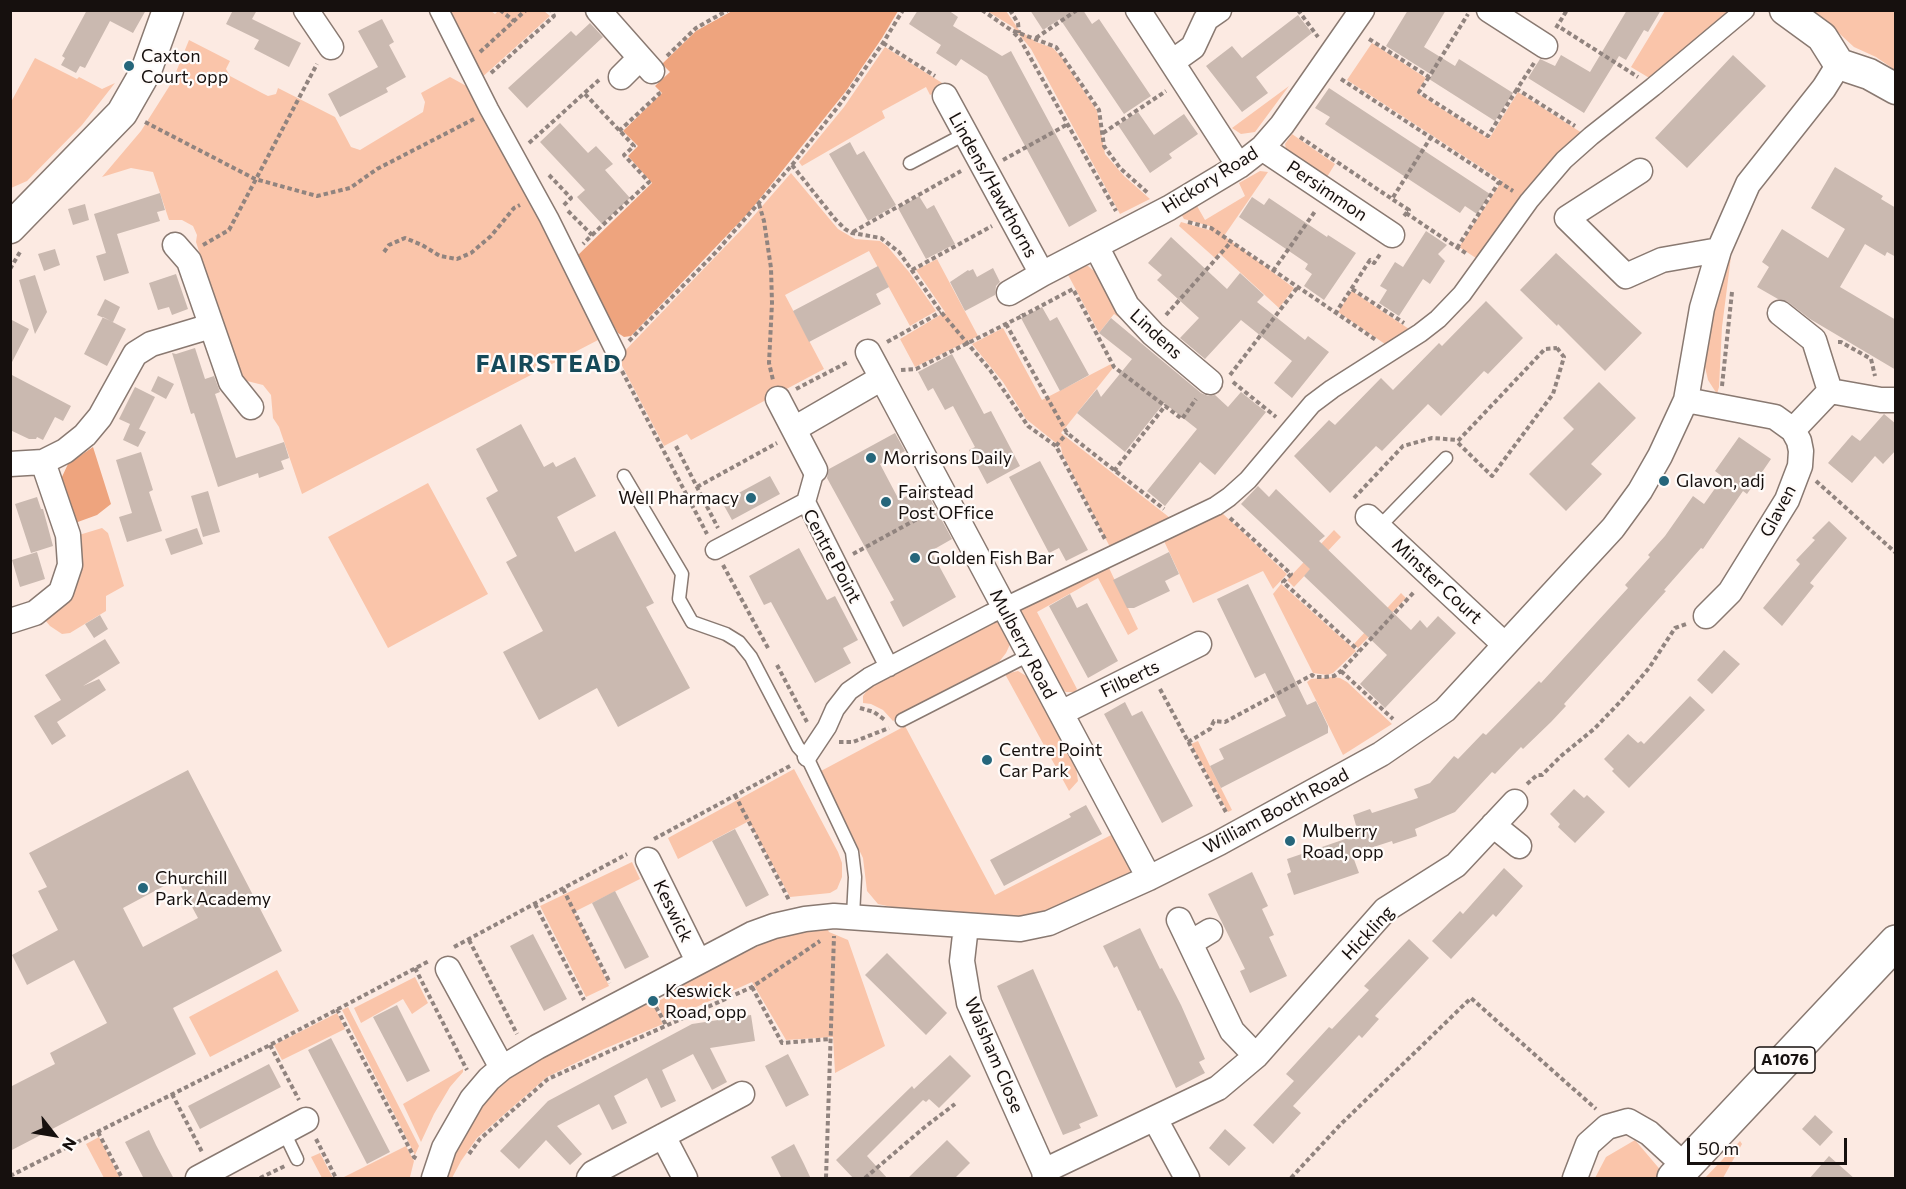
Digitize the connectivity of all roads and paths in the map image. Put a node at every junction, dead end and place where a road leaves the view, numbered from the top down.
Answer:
1 (168, 10) edge
2 (306, 10) edge
3 (439, 10) edge
4 (500, 10) edge
5 (526, 10) edge
6 (551, 10) edge
7 (598, 10) edge
8 (728, 10) edge
9 (903, 10) edge
10 (982, 10) edge
11 (1010, 10) edge
12 (1077, 10) edge
13 (1138, 10) edge
14 (1220, 10) edge
15 (1298, 10) edge
16 (1470, 10) edge
17 (1489, 10) edge
18 (1745, 10) edge
19 (1785, 10) edge
20 (1356, 19) edge
21 (514, 21) junction
22 (1557, 26) dead end
23 (1011, 30) junction
24 (1018, 33) junction
25 (1036, 38) junction
26 (883, 43) junction
27 (1545, 46) joint
28 (331, 47) joint
29 (1327, 61) junction
30 (646, 64) junction
31 (1839, 64) junction
32 (466, 65) junction
33 (1178, 70) junction
34 (621, 77) joint
35 (1429, 77) junction
36 (477, 85) junction
37 (1653, 87) junction
38 (1517, 89) junction
39 (1896, 89) edge
40 (585, 94) junction
41 (945, 96) joint
42 (489, 109) junction
43 (122, 113) junction
44 (1068, 124) junction
45 (1282, 124) junction
46 (620, 131) junction
47 (1103, 133) junction
48 (965, 134) junction
49 (1591, 136) junction
50 (1262, 148) junction
51 (513, 154) junction
52 (910, 163) dead end
53 (792, 165) junction
54 (982, 165) junction
55 (1239, 166) junction
56 (1640, 171) dead end
57 (255, 179) junction
58 (1499, 182) junction
59 (1329, 192) junction
60 (536, 195) junction
61 (1392, 199) dead end
62 (1529, 201) junction
63 (759, 204) junction
64 (1169, 208) junction
65 (1406, 213) dead end
66 (1010, 216) junction
67 (10, 228) edge
68 (1126, 230) junction
69 (852, 233) junction
70 (592, 235) dead end
71 (1392, 235) dead end
72 (1231, 242) junction
73 (1096, 246) junction
74 (1457, 248) junction
75 (1719, 250) junction
76 (384, 252) dead end
77 (182, 253) joint
78 (1483, 265) junction
79 (912, 270) junction
80 (1273, 271) junction
81 (1042, 274) junction
82 (1297, 288) junction
83 (1352, 289) dead end
84 (1009, 294) joint
85 (941, 312) junction
86 (1780, 313) dead end
87 (1022, 316) junction
88 (1006, 324) junction
89 (211, 326) junction
90 (1151, 332) junction
91 (1420, 333) junction
92 (969, 343) junction
93 (1816, 345) junction
94 (1391, 351) junction
95 (616, 353) joint
96 (876, 367) junction
97 (1219, 380) junction
98 (1830, 391) junction
99 (778, 399) junction
100 (1686, 400) junction
101 (1888, 400) edge
102 (1165, 406) junction
103 (251, 407) dead end
104 (1290, 429) junction
105 (1793, 430) junction
106 (795, 431) junction
107 (1067, 433) junction
108 (1458, 440) junction
109 (676, 446) dead end
110 (1056, 446) junction
111 (1446, 458) dead end
112 (43, 462) junction
113 (10, 464) edge
114 (1800, 466) junction
115 (815, 470) joint
116 (1114, 471) junction
117 (624, 476) dead end
118 (697, 487) junction
119 (806, 502) junction
120 (948, 502) junction
121 (1216, 506) junction
122 (1180, 522) junction
123 (1373, 522) junction
124 (721, 547) joint
125 (1896, 553) edge
126 (1114, 555) junction
127 (837, 563) junction
128 (1430, 575) junction
129 (1004, 609) junction
130 (1706, 616) joint
131 (10, 621) edge
132 (1199, 644) dead end
133 (1506, 645) junction
134 (1359, 651) junction
135 (1029, 655) junction
136 (889, 667) junction
137 (1149, 669) junction
138 (1341, 671) junction
139 (835, 709) junction
140 (1060, 713) junction
141 (902, 720) joint
142 (1398, 724) dead end
143 (891, 727) junction
144 (817, 741) junction
145 (1188, 742) junction
146 (801, 760) junction
147 (735, 795) junction
148 (1515, 802) joint
149 (1227, 815) dead end
150 (1493, 825) junction
151 (1519, 846) dead end
152 (644, 851) junction
153 (1149, 878) junction
154 (563, 889) junction
155 (790, 900) dead end
156 (535, 904) junction
157 (853, 916) junction
158 (1179, 920) dead end
159 (966, 926) junction
160 (469, 939) junction
161 (1896, 942) edge
162 (443, 959) junction
163 (698, 961) junction
164 (415, 968) junction
165 (612, 986) dead end
166 (752, 987) junction
167 (584, 1000) dead end
168 (337, 1009) junction
169 (518, 1035) dead end
170 (830, 1039) junction
171 (270, 1044) junction
172 (1256, 1056) junction
173 (502, 1068) junction
174 (469, 1074) dead end
175 (172, 1094) junction
176 (742, 1094) dead end
177 (955, 1104) dead end
178 (306, 1119) junction
179 (1155, 1119) junction
180 (1606, 1126) junction
181 (98, 1132) junction
182 (284, 1132) junction
183 (663, 1136) junction
184 (297, 1160) dead end
185 (462, 1162) dead end
186 (428, 1170) edge
187 (1680, 1172) edge
188 (205, 1175) edge
189 (1045, 1175) edge
190 (10, 1176) edge
191 (1182, 1177) edge
192 (122, 1179) edge
193 (336, 1179) edge
194 (589, 1179) edge
195 (684, 1179) edge
196 (826, 1179) edge
197 (865, 1179) edge
198 (1291, 1179) edge
199 (1575, 1179) edge

1 - 43 street
2 - 28 street
3 - 32 street
4 - 21 path
5 - 21 path
6 - 36 path
7 - 30 street
8 - 30 path
9 - 26 path
10 - 23 path
11 - 24 path
12 - 25 path
13 - 33 street
14 - 33 street
15 - 29 path
16 - 35 path
17 - 27 street
18 - 37 street
19 - 31 street
20 - 29 street, Hickory Road
20 - 35 path
21 - 32 path
22 - 37 path
23 - 24 path
23 - 44 path
24 - 25 path
25 - 47 path
26 - 41 path
26 - 53 path
27 - 38 path
28 - 57 path
29 - 45 street, Hickory Road
29 - 58 path
30 - 34 street
30 - 46 path
31 - 39 street
31 - 75 street, William Booth Road
32 - 36 street
33 - 47 path
33 - 55 street
34 - 40 path
35 - 38 path
36 - 42 street
37 - 49 street
38 - 49 path
40 - 46 path
40 - 51 path
41 - 48 street, Lindens/Hawthorns
42 - 51 street
42 - 57 path
43 - 57 path
43 - 67 street
44 - 54 path
44 - 68 path
45 - 50 street, Hickory Road
45 - 61 path
46 - 70 path
47 - 64 path
48 - 52 lane
48 - 54 street, Lindens/Hawthorns
49 - 62 street
50 - 55 street, Hickory Road
50 - 59 street, Persimmon
51 - 60 street
53 - 63 path
53 - 69 path
54 - 66 street, Lindens/Hawthorns
54 - 69 path
55 - 64 street, Hickory Road
56 - 75 street
57 - 77 path
58 - 62 path
58 - 74 path
59 - 71 street, Persimmon
59 - 80 path
60 - 76 path
60 - 95 street
62 - 78 street
63 - 95 path
63 - 99 path
64 - 68 street, Hickory Road
64 - 72 path
65 - 74 path
66 - 79 path
66 - 81 street, Lindens/Hawthorns
68 - 73 street, Hickory Road
69 - 79 path
72 - 80 path
72 - 90 path
73 - 81 street, Hickory Road
73 - 90 street, Lindens
74 - 78 path
75 - 100 street, William Booth Road
77 - 89 street
78 - 91 street
79 - 85 path
80 - 82 path
81 - 84 street, Hickory Road
82 - 94 path
82 - 97 path
83 - 91 path
84 - 87 path
85 - 92 path
85 - 96 path
86 - 93 street
87 - 88 path
87 - 102 path
88 - 92 path
88 - 107 path
89 - 103 street
89 - 112 street
90 - 97 street, Lindens
91 - 94 street
92 - 96 path
92 - 110 path
93 - 98 street
93 - 101 path
94 - 104 street
96 - 99 path
96 - 106 street
96 - 120 street, Mulberry Road
97 - 102 path
97 - 104 path
98 - 101 street
98 - 105 street
99 - 106 street
100 - 105 street
100 - 133 street, William Booth Road
102 - 116 path
104 - 121 street
105 - 114 street, Glaven
106 - 115 street
106 - 118 path
107 - 110 path
107 - 116 path
108 - 108 path
108 - 123 path
109 - 118 path
110 - 126 path
111 - 123 lane
112 - 113 street
112 - 131 street
114 - 125 path
114 - 130 street, Glaven
115 - 119 street
116 - 122 path
117 - 146 lane
118 - 124 path
119 - 124 street, Centre Point
119 - 127 street, Centre Point
120 - 127 path
120 - 129 street, Mulberry Road
121 - 122 street
121 - 134 path
122 - 126 street
123 - 128 street, Minster Court
126 - 129 street
127 - 136 street, Centre Point
128 - 133 street, Minster Court
128 - 134 path
129 - 135 street, Mulberry Road
129 - 136 street
130 - 148 path
132 - 137 street, Filberts
133 - 153 street, William Booth Road
134 - 138 path
135 - 140 street, Mulberry Road
135 - 141 lane
136 - 139 street
137 - 140 street, Filberts
137 - 145 path
138 - 142 path
138 - 145 path
139 - 143 path
139 - 144 street
140 - 153 street, Mulberry Road
141 - 143 path
143 - 144 path
144 - 146 street
145 - 149 path
146 - 147 path
146 - 157 lane
147 - 152 path
147 - 155 path
148 - 150 street, Hickling
150 - 151 street
150 - 172 street, Hickling
152 - 154 path
152 - 163 street, Keswick
153 - 159 street, William Booth Road
154 - 156 path
154 - 165 path
156 - 160 path
156 - 167 path
157 - 159 street, William Booth Road
157 - 163 street, William Booth Road
158 - 172 street
159 - 189 street, Walsham Close
160 - 162 path
160 - 169 path
161 - 187 main road, A1076
162 - 164 path
162 - 173 street
163 - 173 street, William Booth Road
164 - 168 path
164 - 174 path
166 - 170 path
166 - 170 path
166 - 185 path
168 - 171 path
168 - 186 path
170 - 196 path
171 - 175 path
171 - 178 path
172 - 179 street, Hickling
173 - 186 street, William Booth Road
175 - 181 path
175 - 188 path
176 - 183 street
177 - 197 path
178 - 182 street
178 - 193 path
179 - 189 street, Hickling
179 - 191 street
180 - 187 street
180 - 198 path
180 - 199 street
181 - 190 path
181 - 192 path
182 - 184 lane
182 - 188 street
183 - 194 street
183 - 195 street

